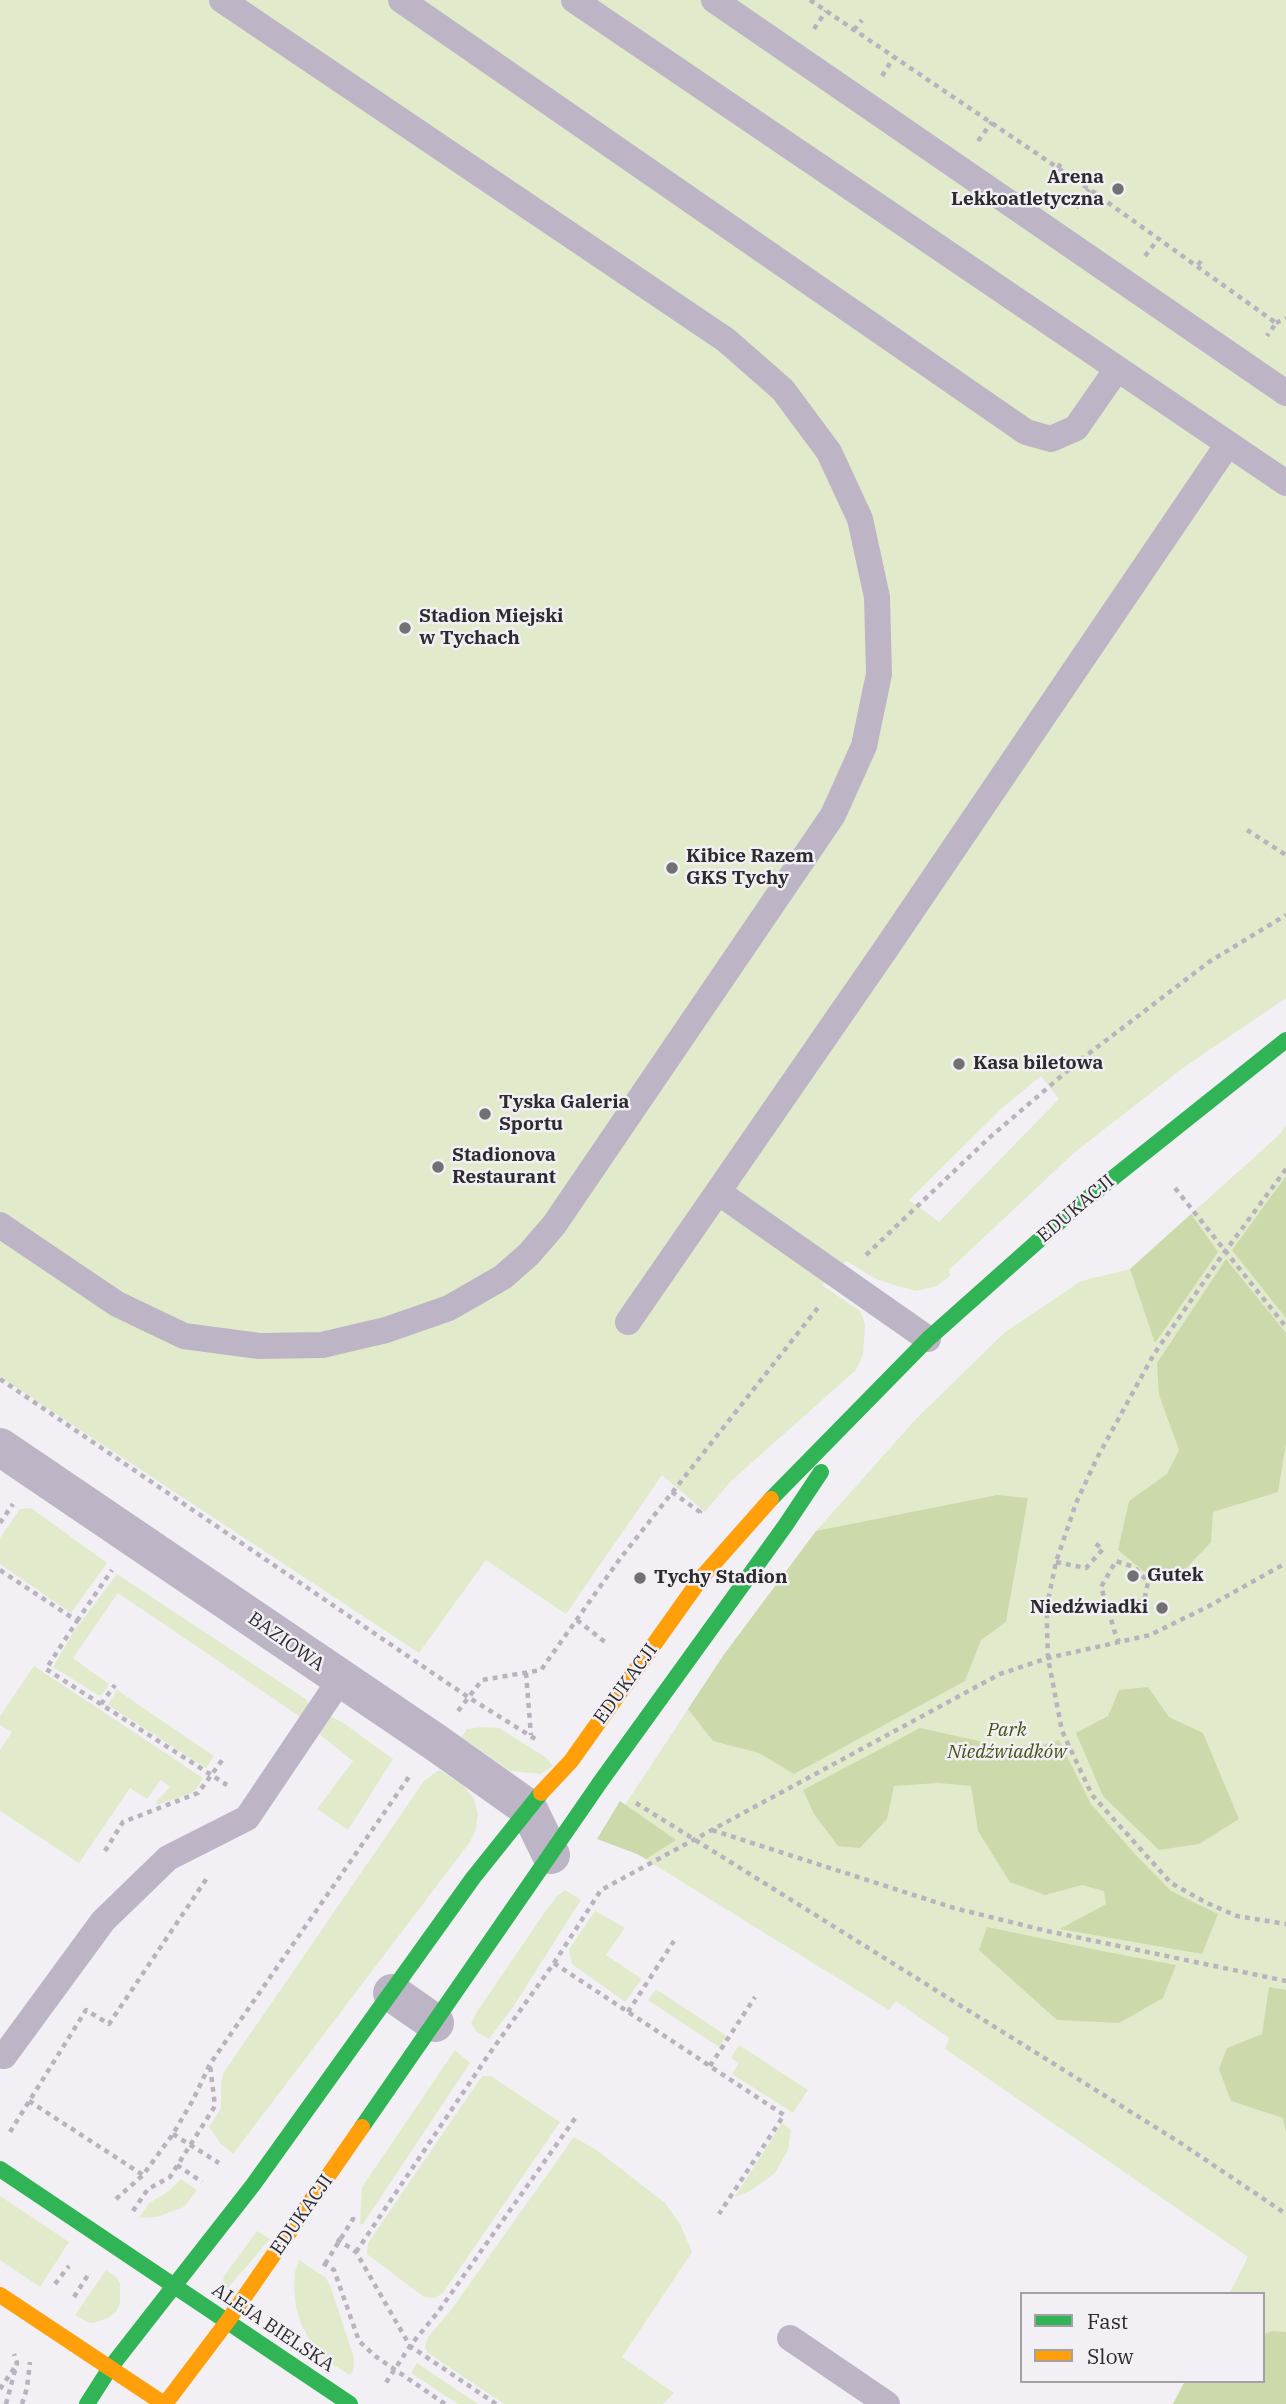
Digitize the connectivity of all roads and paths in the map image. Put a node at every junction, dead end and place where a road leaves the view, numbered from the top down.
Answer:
1 (222, 0) edge
2 (401, 0) edge
3 (574, 0) edge
4 (714, 0) edge
5 (810, 0) edge
6 (862, 20) dead end
7 (854, 30) junction
8 (992, 122) junction
9 (988, 128) dead end
10 (1063, 160) dead end
11 (1058, 168) junction
12 (1089, 189) junction
13 (1085, 195) dead end
14 (1159, 238) junction
15 (1155, 243) dead end
16 (1204, 257) dead end
17 (1198, 265) junction
18 (1286, 318) edge
19 (1118, 369) junction
20 (1286, 393) edge
21 (1228, 444) junction
22 (1286, 483) edge
23 (1247, 830) dead end
24 (1286, 855) edge
25 (1286, 1040) edge
26 (1286, 1169) edge
27 (1175, 1188) dead end
28 (718, 1192) junction
29 (0, 1225) edge
30 (1225, 1251) junction
31 (628, 1322) dead end
32 (1286, 1327) edge
33 (928, 1339) junction
34 (0, 1379) edge
35 (876, 1389) junction
36 (0, 1447) edge
37 (672, 1492) dead end
38 (692, 1523) dead end
39 (1093, 1542) dead end
40 (1056, 1562) junction
41 (1286, 1563) edge
42 (114, 1569) dead end
43 (0, 1570) edge
44 (1108, 1609) junction
45 (576, 1620) dead end
46 (77, 1621) junction
47 (612, 1632) dead end
48 (1119, 1642) junction
49 (1048, 1658) junction
50 (526, 1673) dead end
51 (340, 1680) junction
52 (115, 1685) dead end
53 (101, 1704) junction
54 (531, 1736) junction
55 (435, 1742) junction
56 (223, 1759) dead end
57 (570, 1761) junction
58 (212, 1775) junction
59 (601, 1782) junction
60 (528, 1808) junction
61 (247, 1818) junction
62 (712, 1830) junction
63 (694, 1839) junction
64 (105, 1851) dead end
65 (551, 1855) junction
66 (209, 1875) dead end
67 (1286, 1924) edge
68 (674, 1941) dead end
69 (554, 1963) junction
70 (1286, 1981) edge
71 (392, 1993) junction
72 (755, 1997) dead end
73 (628, 2012) junction
74 (435, 2023) junction
75 (4, 2056) dead end
76 (210, 2064) junction
77 (710, 2066) junction
78 (29, 2101) junction
79 (576, 2118) dead end
80 (173, 2134) junction
81 (8, 2136) dead end
82 (191, 2144) junction
83 (177, 2165) junction
84 (223, 2166) dead end
85 (0, 2169) edge
86 (143, 2175) junction
87 (208, 2186) dead end
88 (112, 2204) dead end
89 (719, 2214) dead end
90 (1286, 2214) edge
91 (130, 2216) dead end
92 (332, 2236) dead end
93 (356, 2252) junction
94 (314, 2256) dead end
95 (71, 2262) dead end
96 (89, 2275) dead end
97 (55, 2285) dead end
98 (173, 2286) junction
99 (0, 2295) edge
100 (73, 2297) dead end
101 (227, 2322) junction
102 (790, 2338) dead end
103 (410, 2346) junction
104 (11, 2347) dead end
105 (30, 2360) dead end
106 (17, 2363) junction
107 (110, 2368) junction
108 (394, 2370) junction
109 (0, 2389) edge
110 (6, 2404) edge
111 (22, 2404) edge
112 (87, 2404) edge
113 (164, 2404) edge
114 (350, 2404) edge
115 (445, 2404) edge
116 (496, 2404) edge
117 (887, 2404) edge

1 - 29 lane
2 - 19 lane
3 - 19 lane
4 - 20 lane
5 - 7 path
6 - 7 path
7 - 8 path
8 - 9 path
8 - 11 path
10 - 11 path
11 - 12 path
12 - 13 path
12 - 14 path
14 - 15 path
14 - 17 path
16 - 17 path
17 - 18 path
19 - 21 lane
21 - 22 lane
21 - 28 lane
23 - 24 path
25 - 33 street, EDUKACJI
26 - 30 path
27 - 30 path
28 - 31 lane
28 - 33 lane
30 - 32 path
30 - 40 path
33 - 35 street, EDUKACJI
34 - 54 path
35 - 57 street, EDUKACJI
35 - 59 street, EDUKACJI
36 - 51 street, BAZIOWA
37 - 38 path
39 - 40 path
40 - 49 path
41 - 48 path
42 - 46 path
43 - 46 path
44 - 44 path
44 - 48 path
45 - 47 path
46 - 53 path
48 - 49 path
49 - 62 path
49 - 67 path
50 - 54 path
51 - 55 street, BAZIOWA
51 - 61 lane
52 - 53 path
53 - 58 path
54 - 57 path
55 - 60 street, BAZIOWA
55 - 76 path
56 - 58 path
57 - 60 street, EDUKACJI
58 - 61 path
58 - 64 path
59 - 63 path
59 - 65 street, EDUKACJI
60 - 65 street, BAZIOWA
60 - 71 street, EDUKACJI
61 - 75 lane
62 - 63 path
62 - 70 path
63 - 69 path
63 - 90 path
65 - 74 street, EDUKACJI
66 - 78 path
68 - 73 path
69 - 73 path
69 - 93 path
71 - 74 street
71 - 98 street, EDUKACJI
72 - 77 path
73 - 77 path
74 - 101 street, EDUKACJI
76 - 80 path
76 - 82 path
77 - 89 path
78 - 81 path
78 - 86 path
79 - 103 path
80 - 82 path
80 - 86 path
82 - 83 path
82 - 84 path
83 - 87 path
83 - 91 path
85 - 98 street, ALEJA BIELSKA
86 - 88 path
92 - 93 path
93 - 103 path
94 - 108 path
95 - 97 path
96 - 100 path
98 - 101 street, ALEJA BIELSKA
98 - 107 street
99 - 107 street
101 - 113 street, EDUKACJI
101 - 114 street, ALEJA BIELSKA
102 - 117 lane
103 - 108 path
103 - 116 path
104 - 106 path
105 - 111 path
106 - 109 path
106 - 110 path
107 - 112 street
107 - 113 street
108 - 115 path

